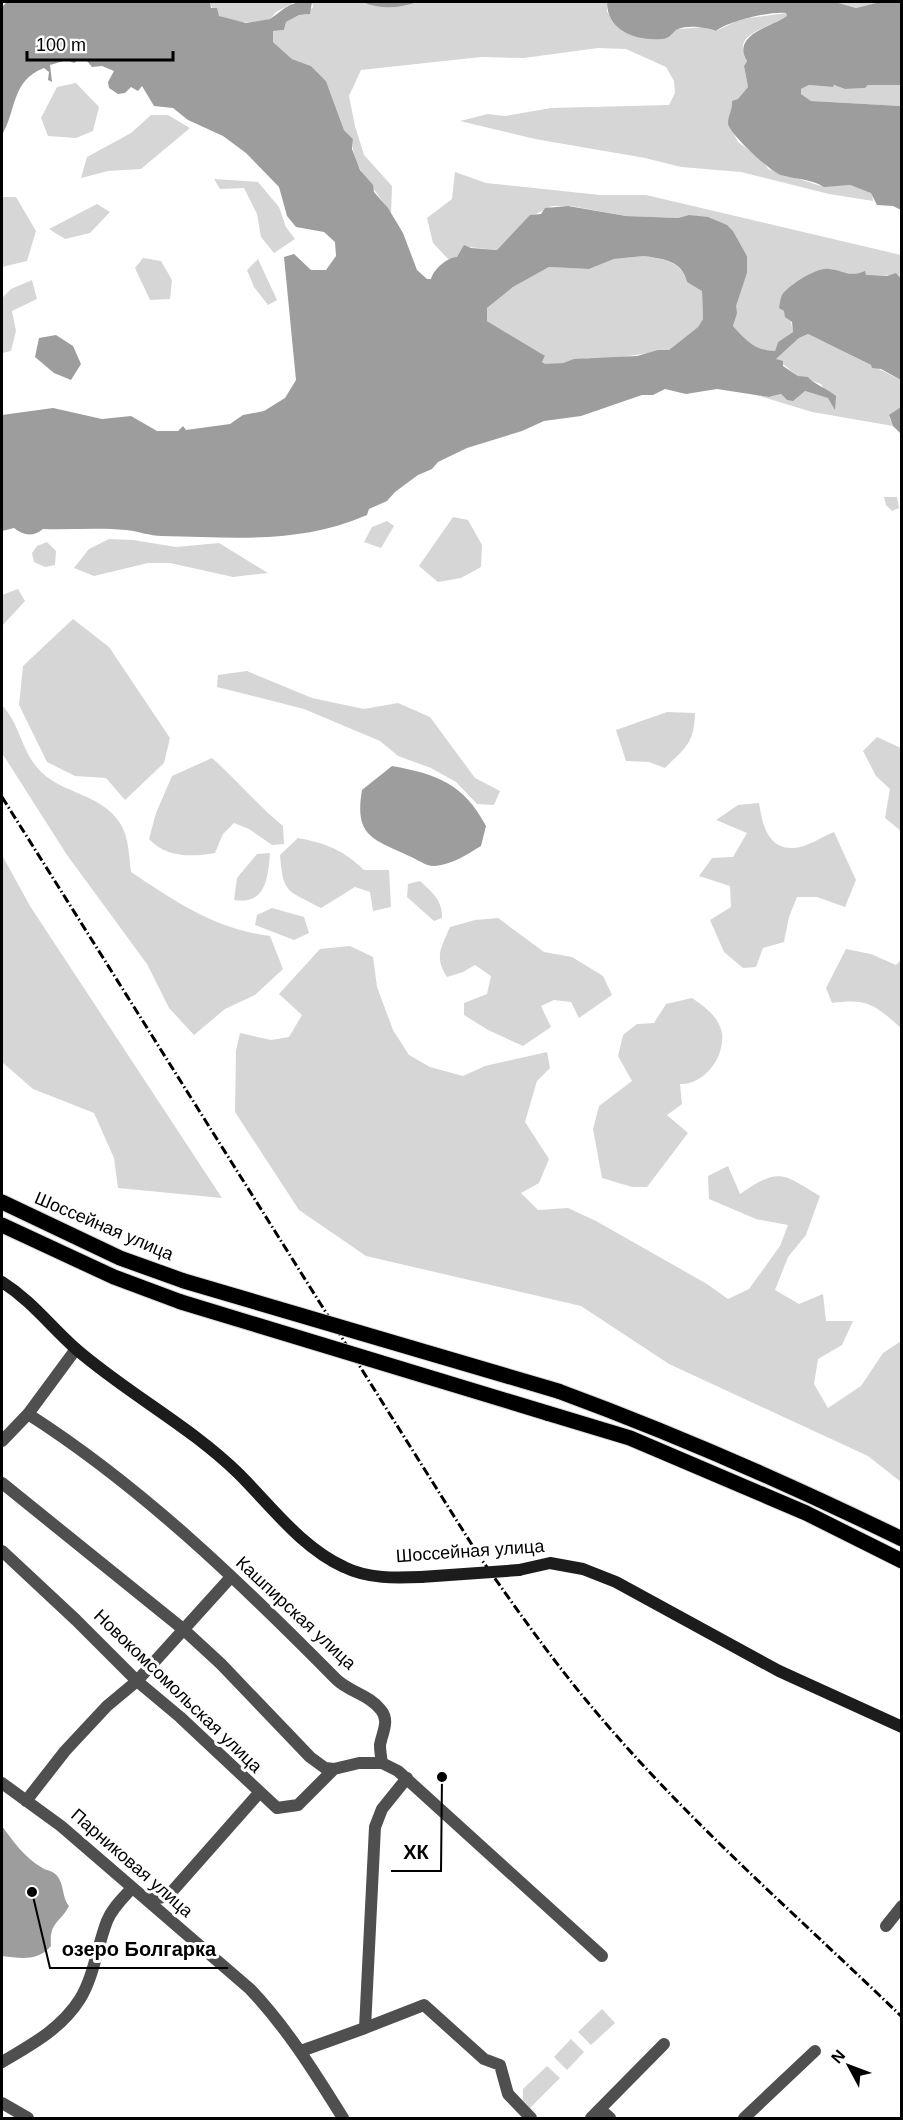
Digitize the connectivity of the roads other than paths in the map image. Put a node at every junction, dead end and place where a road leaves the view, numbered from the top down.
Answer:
1 (2, 1202) edge
2 (2, 1225) edge
3 (2, 1282) edge
4 (76, 1349) junction
5 (28, 1414) junction
6 (2, 1442) edge
7 (2, 1483) edge
8 (902, 1539) edge
9 (2, 1551) edge
10 (902, 1561) edge
11 (231, 1577) junction
12 (183, 1629) junction
13 (137, 1681) junction
14 (902, 1727) edge
15 (382, 1763) junction
16 (334, 1769) junction
17 (407, 1778) junction
18 (2, 1783) edge
19 (259, 1793) junction
20 (26, 1801) junction
21 (132, 1888) junction
22 (148, 1900) junction
23 (902, 1906) edge
24 (886, 1926) dead end
25 (602, 1956) dead end
26 (364, 2028) junction
27 (664, 2044) dead end
28 (814, 2051) dead end
29 (301, 2052) junction
30 (2, 2062) edge
31 (2, 2103) edge
32 (600, 2109) junction
33 (28, 2118) edge
34 (343, 2118) edge
35 (531, 2118) edge
36 (591, 2118) edge
37 (610, 2118) edge
38 (744, 2118) edge

1 - 8 main road, Шоссейная улица, bridge
2 - 10 main road, bridge
3 - 4 main road, Шоссейная улица
4 - 5 street
4 - 14 main road, Шоссейная улица, bridge
5 - 6 street
5 - 11 street, Кашпирская улица
7 - 12 street
9 - 13 street, Новокомсомольская улица
11 - 12 street
11 - 15 street, Кашпирская улица
12 - 13 street
12 - 16 street
13 - 19 street, Новокомсомольская улица
13 - 20 street
15 - 16 street
15 - 17 street
16 - 19 street, Новокомсомольская улица
17 - 25 street
17 - 26 street
18 - 20 street, Парниковая улица
19 - 22 street
20 - 21 street, Парниковая улица
21 - 22 street, Парниковая улица
21 - 30 street
22 - 29 street, Парниковая улица
23 - 24 street
26 - 29 street
26 - 35 street
27 - 32 street
28 - 38 street
29 - 34 street, Парниковая улица
31 - 33 street
32 - 36 street
32 - 37 street

